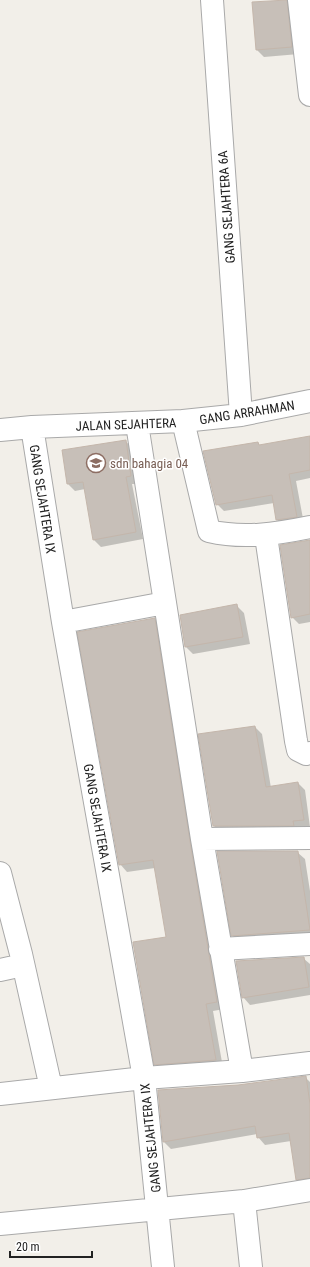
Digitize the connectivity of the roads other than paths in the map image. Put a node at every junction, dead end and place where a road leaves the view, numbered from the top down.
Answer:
1 (212, 0) edge
2 (300, 0) edge
3 (309, 63) edge
4 (310, 95) edge
5 (310, 401) edge
6 (241, 415) junction
7 (183, 421) junction
8 (137, 424) junction
9 (32, 427) junction
10 (0, 430) edge
11 (310, 527) edge
12 (266, 536) junction
13 (165, 603) junction
14 (62, 622) junction
15 (310, 753) edge
16 (310, 838) edge
17 (202, 839) junction
18 (0, 873) edge
19 (310, 944) edge
20 (220, 949) junction
21 (23, 965) junction
22 (0, 970) edge
23 (310, 1063) edge
24 (242, 1071) junction
25 (144, 1078) junction
26 (51, 1088) junction
27 (0, 1094) edge
28 (310, 1190) edge
29 (244, 1201) junction
30 (157, 1210) junction
31 (0, 1224) edge
32 (163, 1267) edge
33 (251, 1267) edge

1 - 6 street, GANG SEJAHTERA 6A
2 - 3 street
3 - 4 street
5 - 6 street, GANG ARRAHMAN
6 - 7 street, GANG ARRAHMAN
7 - 8 street, JALAN SEJAHTERA
7 - 12 street, JALAN SEJAHTERA
8 - 9 street, JALAN SEJAHTERA
8 - 13 street
9 - 10 street, JALAN SEJAHTERA
9 - 14 street, GANG SEJAHTERA IX
11 - 12 street, JALAN SEJAHTERA
12 - 15 street
13 - 14 street
13 - 17 street
14 - 25 street, GANG SEJAHTERA IX
16 - 17 street
17 - 20 street
18 - 21 street
19 - 20 street
20 - 24 street
21 - 22 street
21 - 26 street
23 - 24 street
24 - 25 street
25 - 26 street
25 - 30 street, GANG SEJAHTERA IX
26 - 27 street
28 - 29 street
29 - 30 street
29 - 33 street
30 - 31 street
30 - 32 street, GANG SEJAHTERA IX

